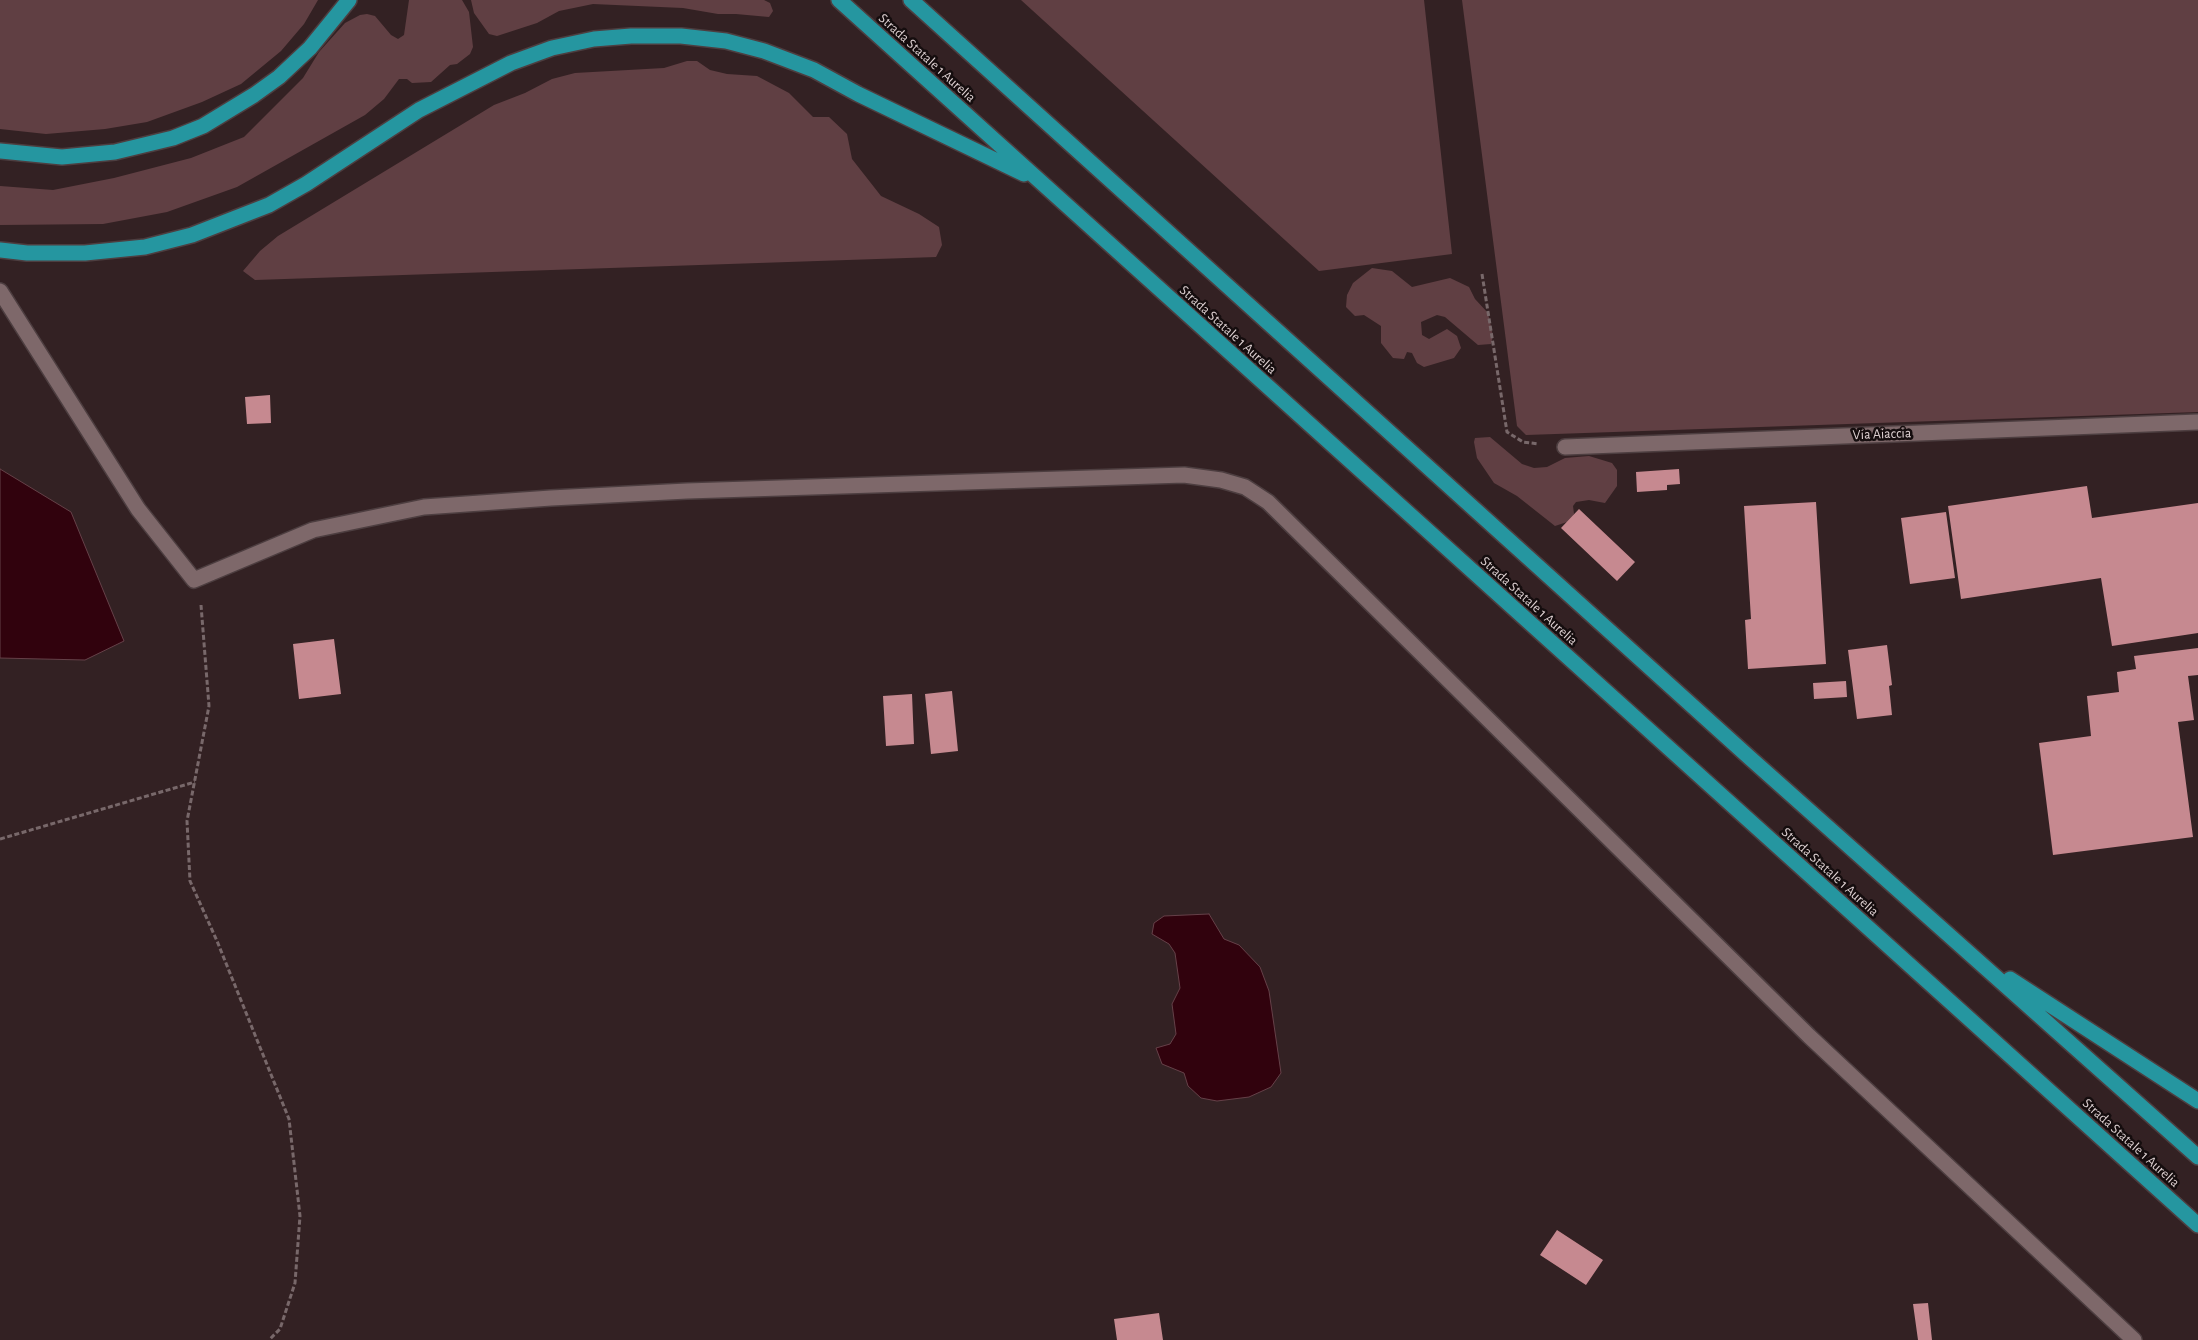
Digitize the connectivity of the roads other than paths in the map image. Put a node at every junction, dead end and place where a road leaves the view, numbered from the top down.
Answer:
1 (349, 0) edge
2 (839, 0) edge
3 (911, 0) edge
4 (0, 151) edge
5 (1039, 181) junction
6 (0, 250) edge
7 (0, 291) edge
8 (2198, 422) edge
9 (1565, 447) road end
10 (1971, 954) junction
11 (2198, 1101) edge
12 (2198, 1157) edge
13 (2198, 1225) edge
14 (2134, 1340) edge

1 - 4 highway
2 - 5 highway, Strada Statale 1 Aurelia
3 - 10 highway
5 - 6 highway
5 - 13 highway, Strada Statale 1 Aurelia
7 - 14 street
8 - 9 street, Via Aiaccia
10 - 11 highway
10 - 12 highway

